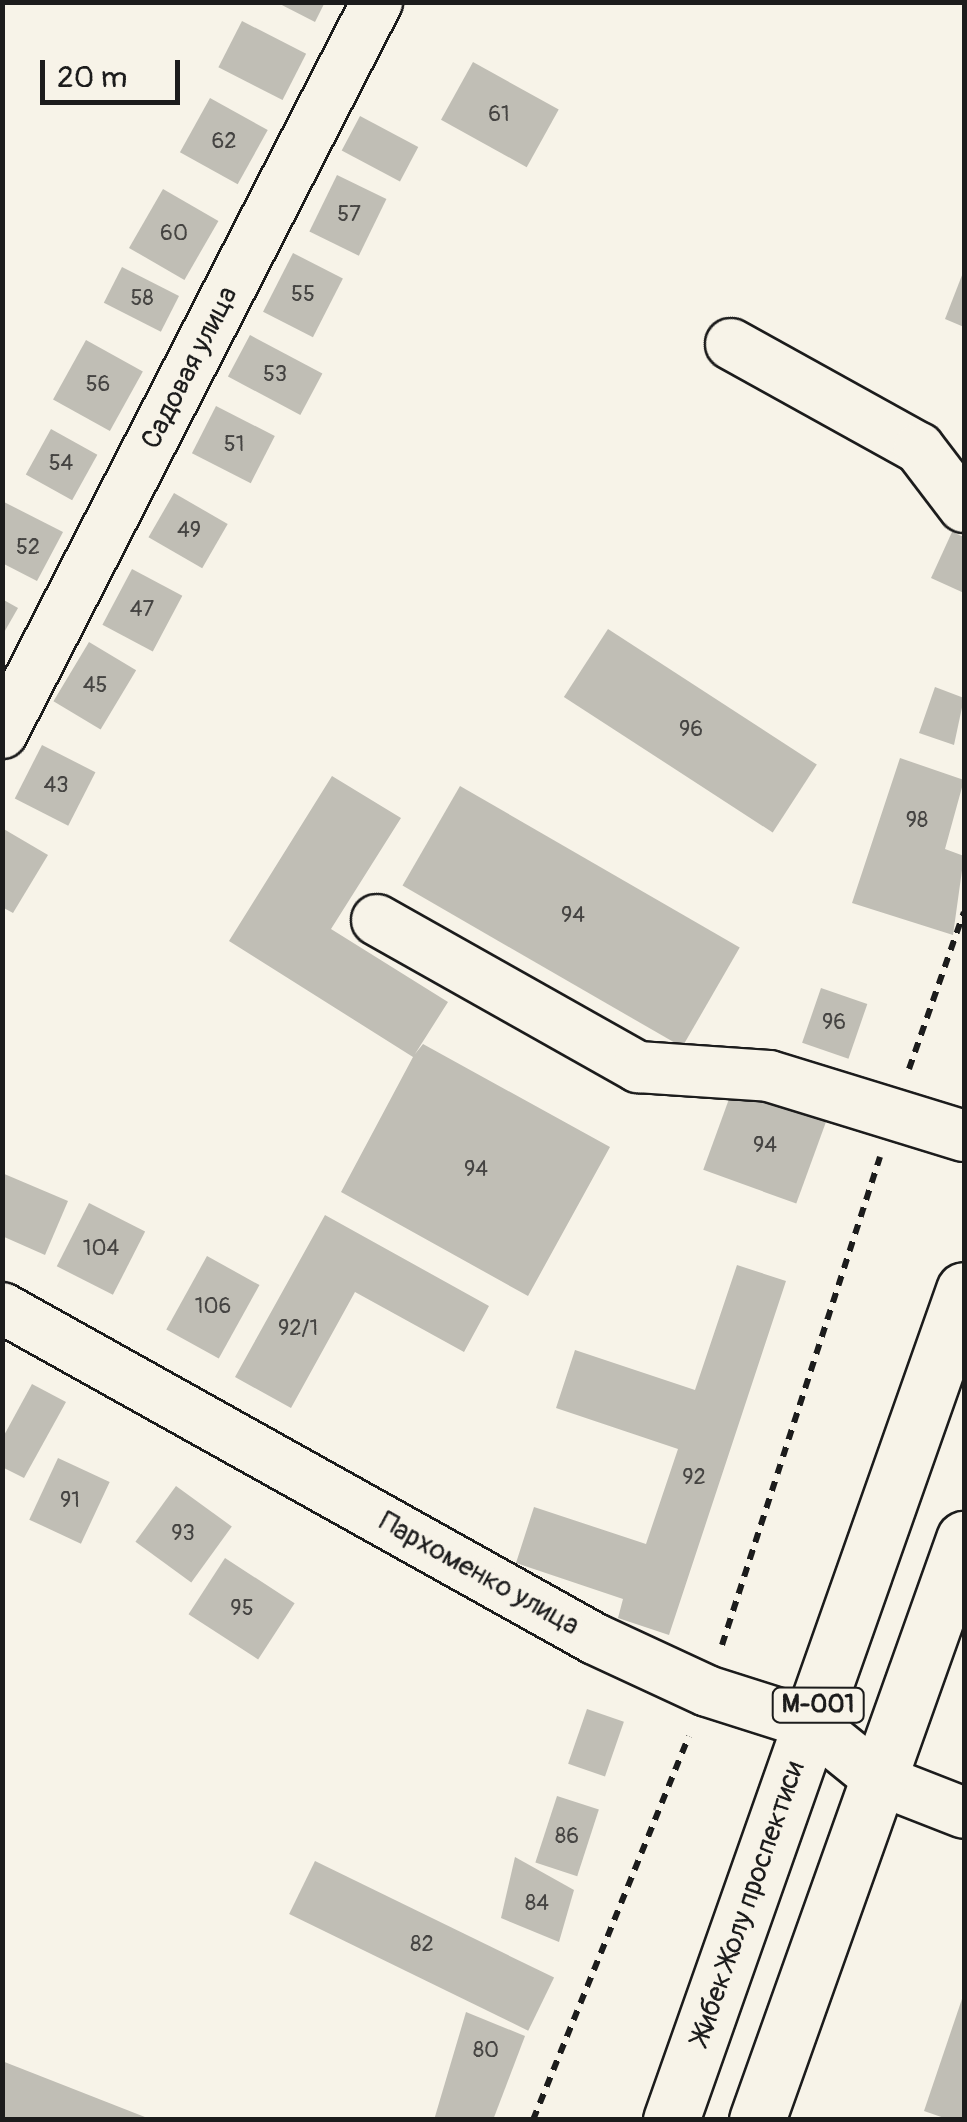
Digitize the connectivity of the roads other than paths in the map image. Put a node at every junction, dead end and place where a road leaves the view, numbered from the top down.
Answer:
1 (376, 2) edge
2 (730, 344) dead end
3 (964, 507) edge
4 (2, 734) edge
5 (377, 920) dead end
6 (964, 1136) edge
7 (964, 1290) edge
8 (2, 1308) edge
9 (964, 1539) edge
10 (812, 1724) junction
11 (880, 1780) junction
12 (964, 1813) edge
13 (671, 2120) edge
14 (758, 2120) edge

1 - 4 street, Садовая улица
2 - 3 street
5 - 6 street
7 - 10 main road, Жибек Жолу проспектиси / М-001
8 - 10 street, Пархоменко улица
9 - 11 main road, М-001
10 - 11 street, Пархоменко улица
10 - 13 main road, Жибек Жолу проспектиси / М-001
11 - 12 street, Пархоменко улица
11 - 14 main road, М-001

